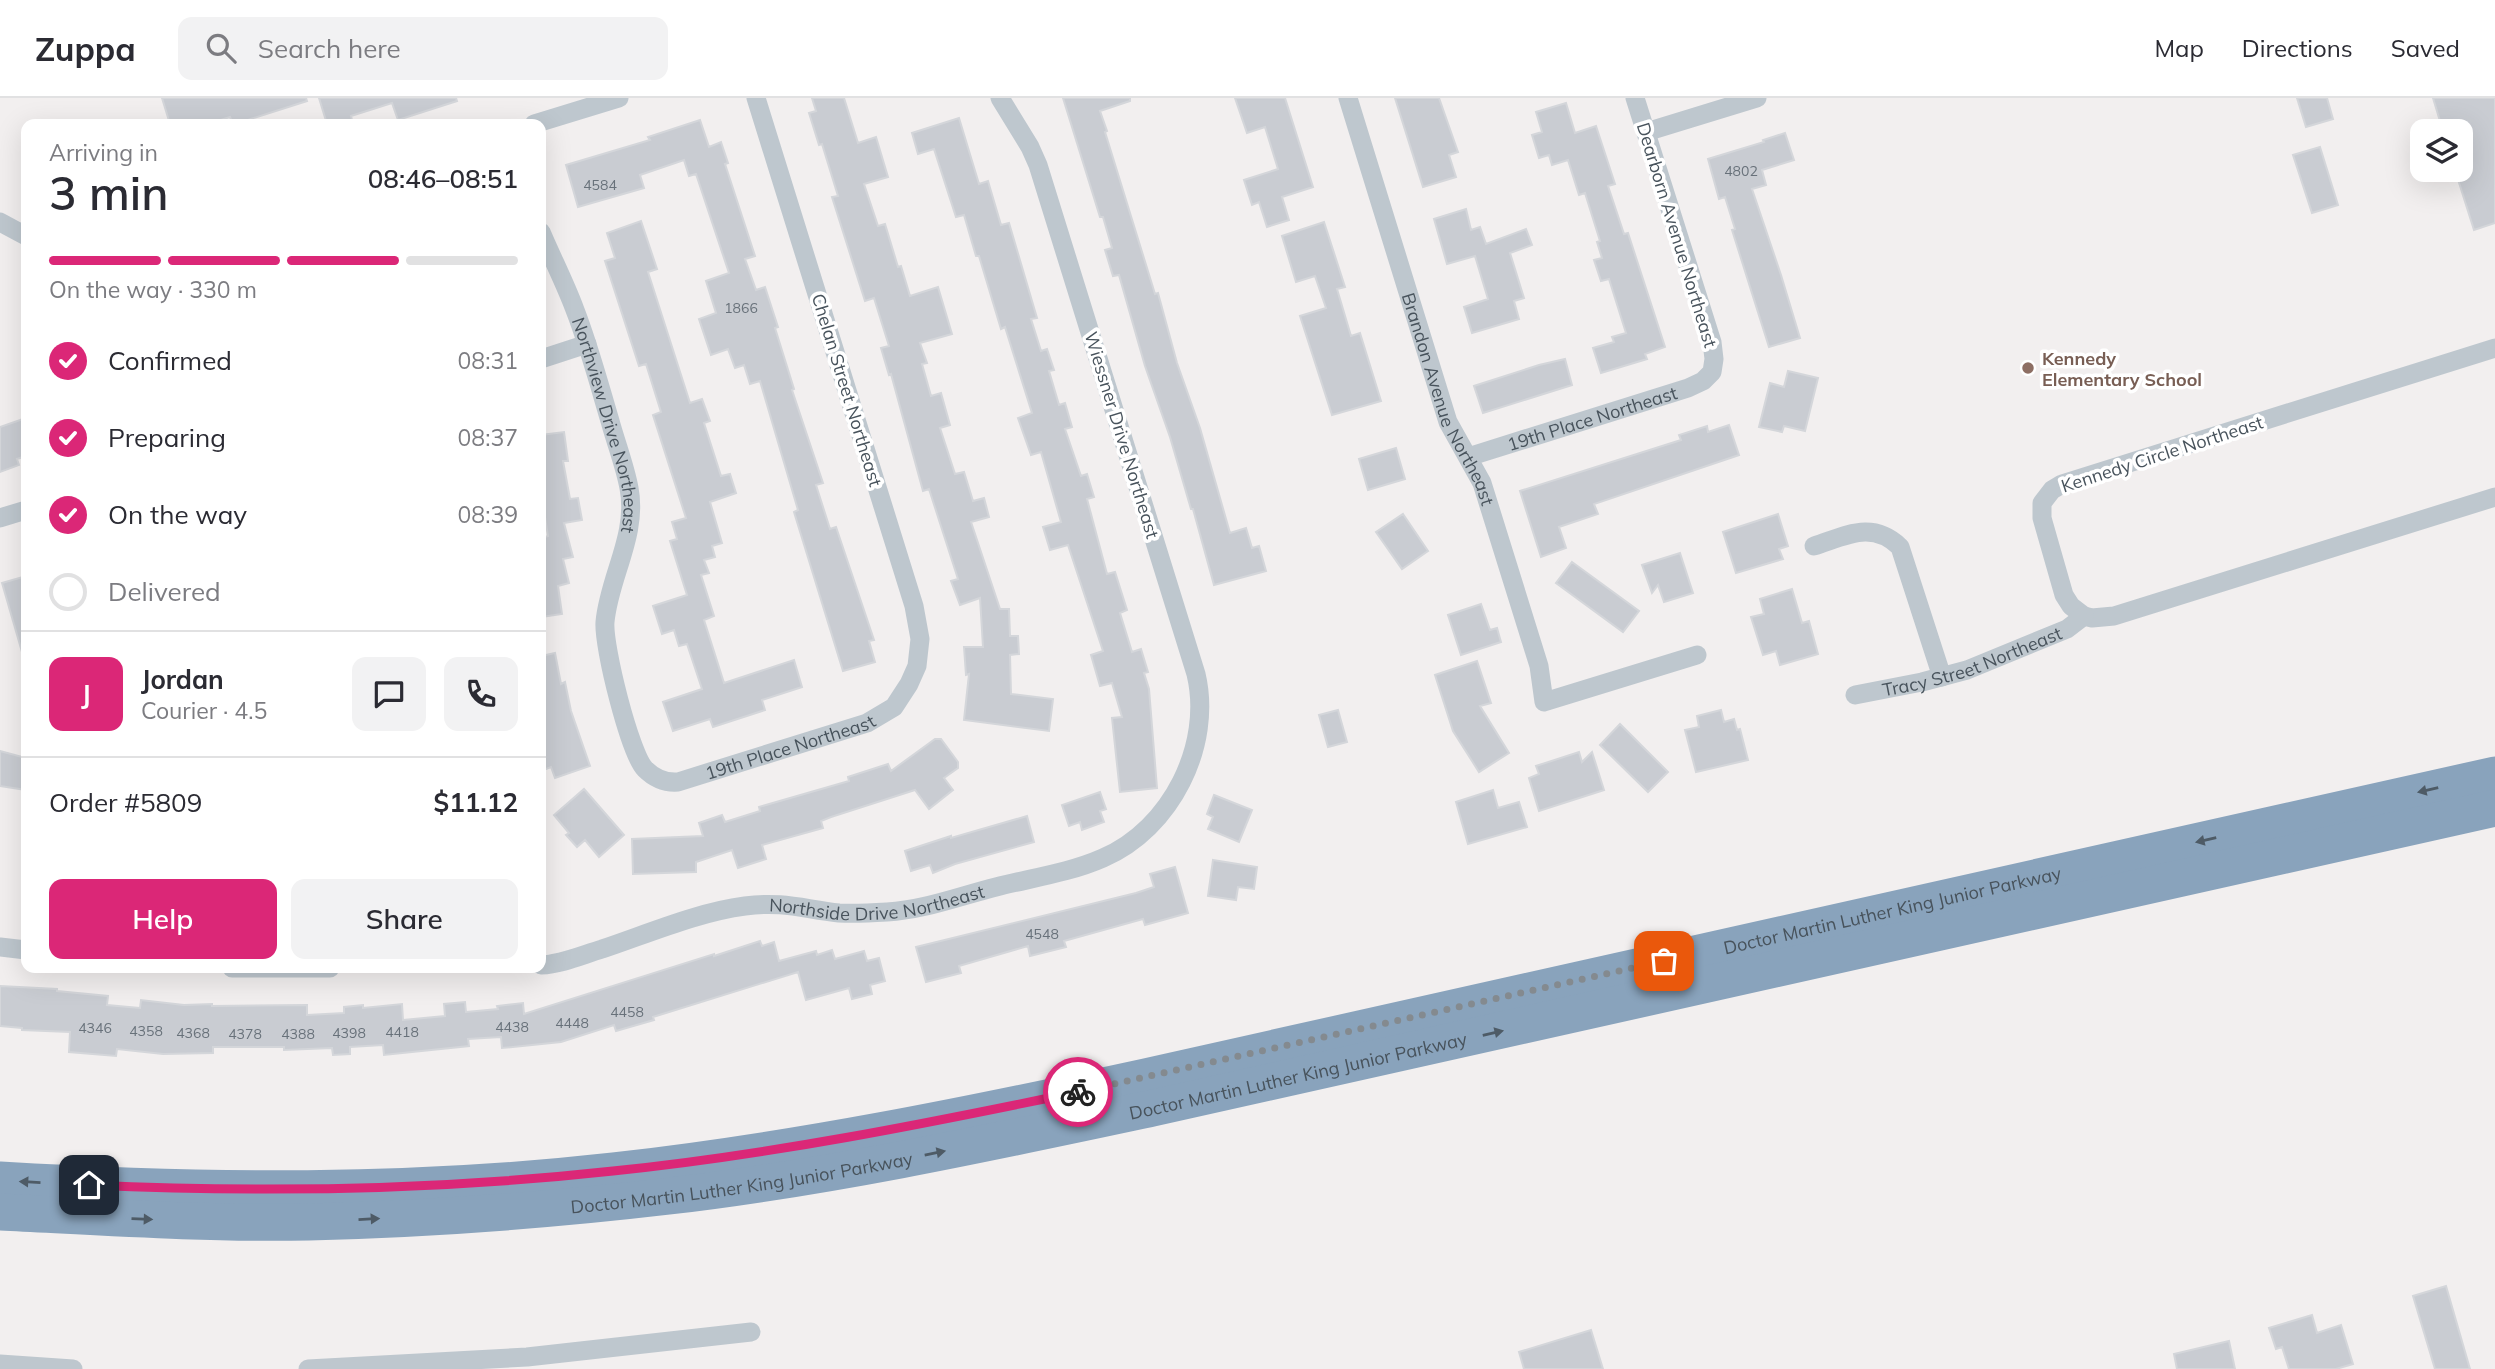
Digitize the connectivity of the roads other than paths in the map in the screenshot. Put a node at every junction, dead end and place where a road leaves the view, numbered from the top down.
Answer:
1 (619, 98) edge
2 (756, 98) edge
3 (1000, 98) edge
4 (1348, 98) edge
5 (1635, 98) edge
6 (1756, 98) edge
7 (546, 120) edge
8 (1646, 132) junction
9 (0, 222) edge
10 (21, 233) edge
11 (546, 244) edge
12 (587, 344) junction
13 (2495, 348) edge
14 (546, 357) edge
15 (1713, 372) joint
16 (1468, 457) junction
17 (2495, 497) edge
18 (21, 512) edge
19 (0, 518) edge
20 (1814, 546) dead end
21 (2084, 616) junction
22 (1697, 655) dead end
23 (1942, 677) junction
24 (909, 684) joint
25 (1855, 695) dead end
26 (2495, 775) edge
27 (656, 778) joint
28 (1184, 780) joint
29 (2495, 808) edge
30 (0, 947) edge
31 (21, 949) edge
32 (546, 964) edge
33 (0, 1180) edge
34 (0, 1212) edge
35 (751, 1332) dead end
36 (0, 1364) edge
37 (73, 1369) edge
38 (308, 1369) edge

1 - 7 street
2 - 24 street, Chelan Street Northeast
3 - 28 street, Wiessner Drive Northeast
4 - 16 street, Brandon Avenue Northeast
5 - 8 street, Dearborn Avenue Northeast
6 - 8 street
8 - 15 street, Dearborn Avenue Northeast
9 - 10 street
11 - 12 street, Northview Drive Northeast
12 - 14 street
12 - 27 street, Northview Drive Northeast
13 - 21 street, Kennedy Circle Northeast
15 - 16 street, 19th Place Northeast
16 - 22 street, Brandon Avenue Northeast
17 - 21 street
18 - 19 street
20 - 23 street
21 - 23 street, Tracy Street Northeast
23 - 25 street, Tracy Street Northeast
24 - 27 street, 19th Place Northeast
26 -> 33 highway, Doctor Martin Luther King Junior Parkway
28 - 32 street, Northside Drive Northeast
34 -> 29 highway, Doctor Martin Luther King Junior Parkway
30 - 31 street
35 - 38 street
36 - 37 street

